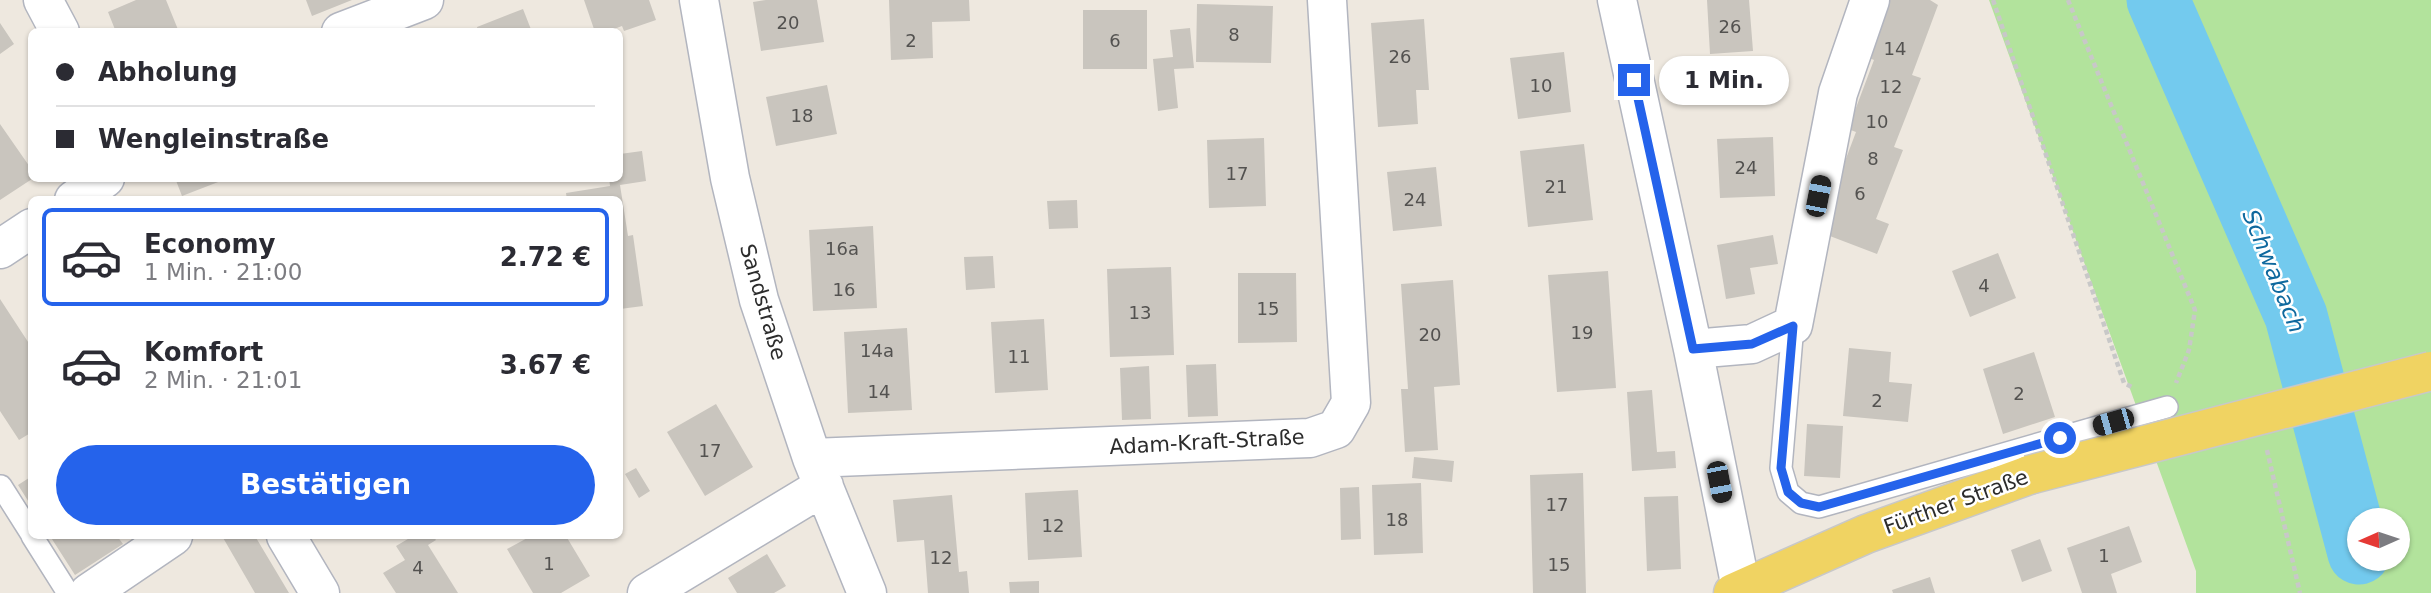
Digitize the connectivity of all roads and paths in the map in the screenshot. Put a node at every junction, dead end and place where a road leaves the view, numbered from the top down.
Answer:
1 (43, 0) edge
2 (424, 0) edge
3 (699, 0) edge
4 (1327, 0) edge
5 (1616, 0) edge
6 (1870, 0) edge
7 (1993, 0) edge
8 (2068, 0) edge
9 (58, 28) edge
10 (351, 28) edge
11 (99, 182) edge
12 (80, 196) edge
13 (28, 231) edge
14 (0, 249) edge
15 (1793, 326) junction
16 (1693, 349) junction
17 (2431, 371) edge
18 (2167, 407) junction
19 (2267, 449) dead end
20 (818, 472) junction
21 (1, 486) edge
22 (28, 529) edge
23 (34, 539) edge
24 (169, 539) edge
25 (288, 539) edge
26 (1738, 592) edge
27 (68, 593) edge
28 (89, 593) edge
29 (320, 593) edge
30 (647, 593) edge
31 (867, 593) edge
32 (2300, 593) edge

1 - 9 street
2 - 10 street
3 - 20 street, Sandstraße
4 - 20 street, Adam-Kraft-Straße
5 - 16 street
6 - 15 street
7 - 18 path
8 - 18 path
11 - 12 street
13 - 14 street
15 - 16 street
15 - 18 lane
16 - 26 street
17 - 26 main road, Fürther Straße, bridge
19 - 32 path
20 - 30 street, Adam-Kraft-Straße
20 - 31 street, Sandstraße
21 - 22 lane
23 - 27 lane
24 - 28 street
25 - 29 street

